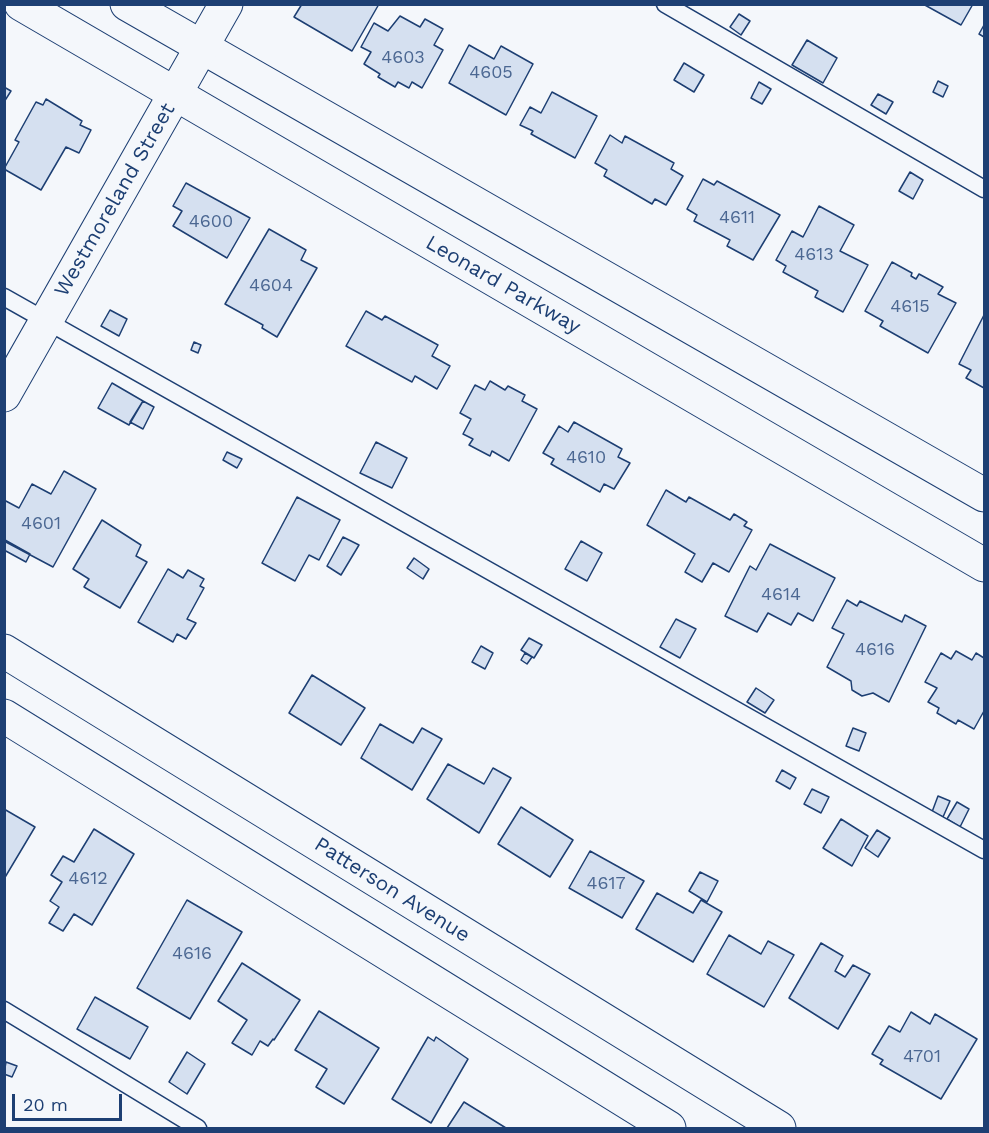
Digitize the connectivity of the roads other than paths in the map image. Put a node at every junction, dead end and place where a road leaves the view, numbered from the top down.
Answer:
1 (21, 4) edge
2 (128, 4) edge
3 (226, 4) edge
4 (665, 4) edge
5 (201, 48) junction
6 (175, 95) junction
7 (984, 189) edge
8 (4, 297) edge
9 (46, 321) junction
10 (4, 395) edge
11 (984, 495) edge
12 (984, 565) edge
13 (4, 651) edge
14 (4, 716) edge
15 (984, 850) edge
16 (4, 1010) edge
17 (198, 1128) edge
18 (669, 1128) edge
19 (779, 1128) edge

1 - 6 street, Leonard Parkway
2 - 5 street
3 - 5 street, Westmoreland Street
4 - 7 lane
5 - 6 street, Westmoreland Street
5 - 11 street
6 - 9 street, Westmoreland Street
6 - 12 street, Leonard Parkway
8 - 9 lane
9 - 10 street, Westmoreland Street
9 - 15 lane
13 - 19 street, Patterson Avenue
14 - 18 street
16 - 17 lane

